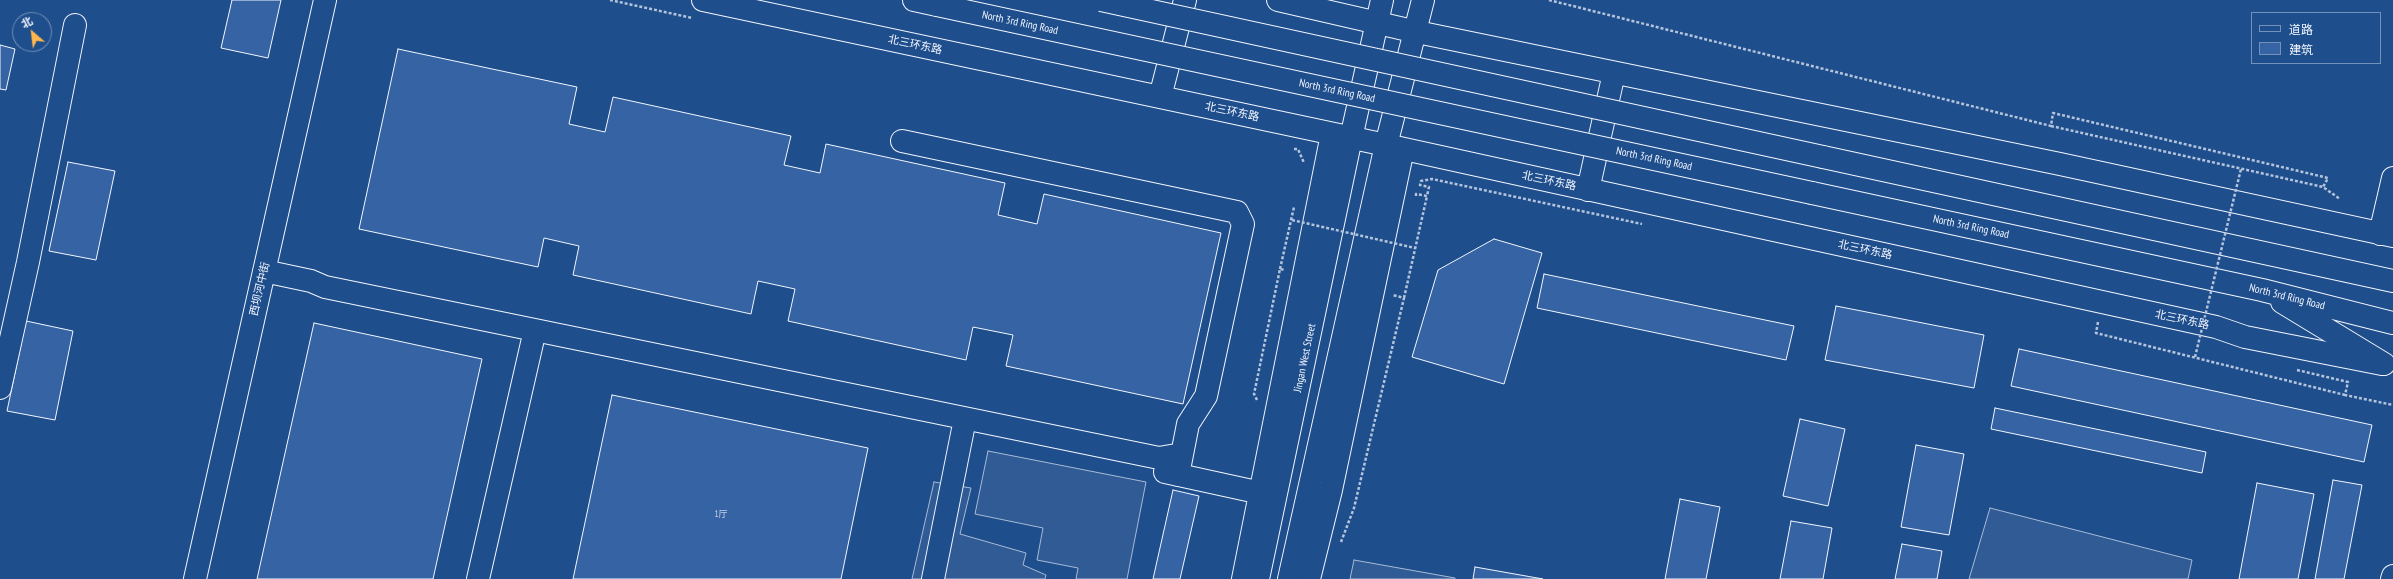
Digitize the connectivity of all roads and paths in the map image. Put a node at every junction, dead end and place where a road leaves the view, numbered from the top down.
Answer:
1 (325, 0) edge
2 (703, 0) edge
3 (914, 0) edge
4 (1102, 0) edge
5 (1185, 0) edge
6 (1278, 0) edge
7 (1382, 0) edge
8 (1423, 0) edge
9 (1549, 0) edge
10 (1378, 22) junction
11 (75, 25) dead end
12 (1417, 32) junction
13 (1614, 73) junction
14 (1160, 97) junction
15 (2051, 126) junction
16 (1341, 136) junction
17 (902, 141) dead end
18 (1394, 147) junction
19 (2241, 169) junction
20 (2393, 178) edge
21 (2323, 188) junction
22 (1588, 190) junction
23 (1428, 196) junction
24 (2340, 199) dead end
25 (1296, 201) dead end
26 (1415, 202) dead end
27 (1292, 220) junction
28 (1650, 226) dead end
29 (2387, 235) edge
30 (1405, 241) dead end
31 (1404, 248) dead end
32 (1415, 248) junction
33 (1280, 269) dead end
34 (264, 272) junction
35 (2393, 281) edge
36 (1394, 287) dead end
37 (2262, 290) junction
38 (1404, 298) junction
39 (2091, 319) dead end
40 (2393, 323) edge
41 (535, 330) junction
42 (2195, 357) junction
43 (2388, 366) edge
44 (0, 388) edge
45 (2345, 394) dead end
46 (965, 419) junction
47 (1182, 454) junction
48 (1331, 490) junction
49 (1268, 494) junction
50 (1341, 543) dead end
51 (1297, 545) junction
52 (2393, 576) edge
53 (195, 579) edge
54 (478, 579) edge
55 (933, 579) edge
56 (1243, 579) edge
57 (1258, 579) edge
58 (1289, 579) edge
59 (1309, 579) edge
60 (2392, 579) edge

1 - 34 main road, 西坝河中街
2 - 14 main road, 北三环东路
3 - 37 main road, North 3rd Ring Road, bridge
4 - 35 main road, bridge
5 - 14 main road
6 - 10 main road
7 - 10 main road, Jingan West Street
8 - 12 main road
9 - 15 path
10 - 12 main road
10 - 16 main road, Jingan West Street
11 - 44 main road
12 - 13 main road
12 - 18 main road
13 - 22 main road
13 - 29 main road
14 - 16 main road, 北三环东路
15 - 19 path
15 - 21 path
16 - 18 main road, 北三环东路
16 - 49 main road, Jingan West Street
17 - 47 main road
18 - 22 main road, 北三环东路
18 - 48 main road
18 - 51 main road
19 - 21 path
19 - 42 path, bridge
20 - 29 main road
21 - 24 path
22 - 43 main road, 北三环东路
23 - 26 path
23 - 28 path
23 - 32 path
25 - 27 path
27 - 32 path, bridge
27 - 33 path
30 - 31 path
32 - 38 path
34 - 41 main road
34 - 53 main road, 西坝河中街
36 - 38 path
37 - 40 main road, North 3rd Ring Road
37 - 43 main road
38 - 50 path
39 - 42 path
41 - 46 main road
41 - 54 main road
42 - 45 path
46 - 47 main road
46 - 55 main road
47 - 49 main road
48 - 51 main road
48 - 59 main road
49 - 56 main road
49 - 57 main road, Jingan West Street
51 - 58 main road
52 - 60 main road

